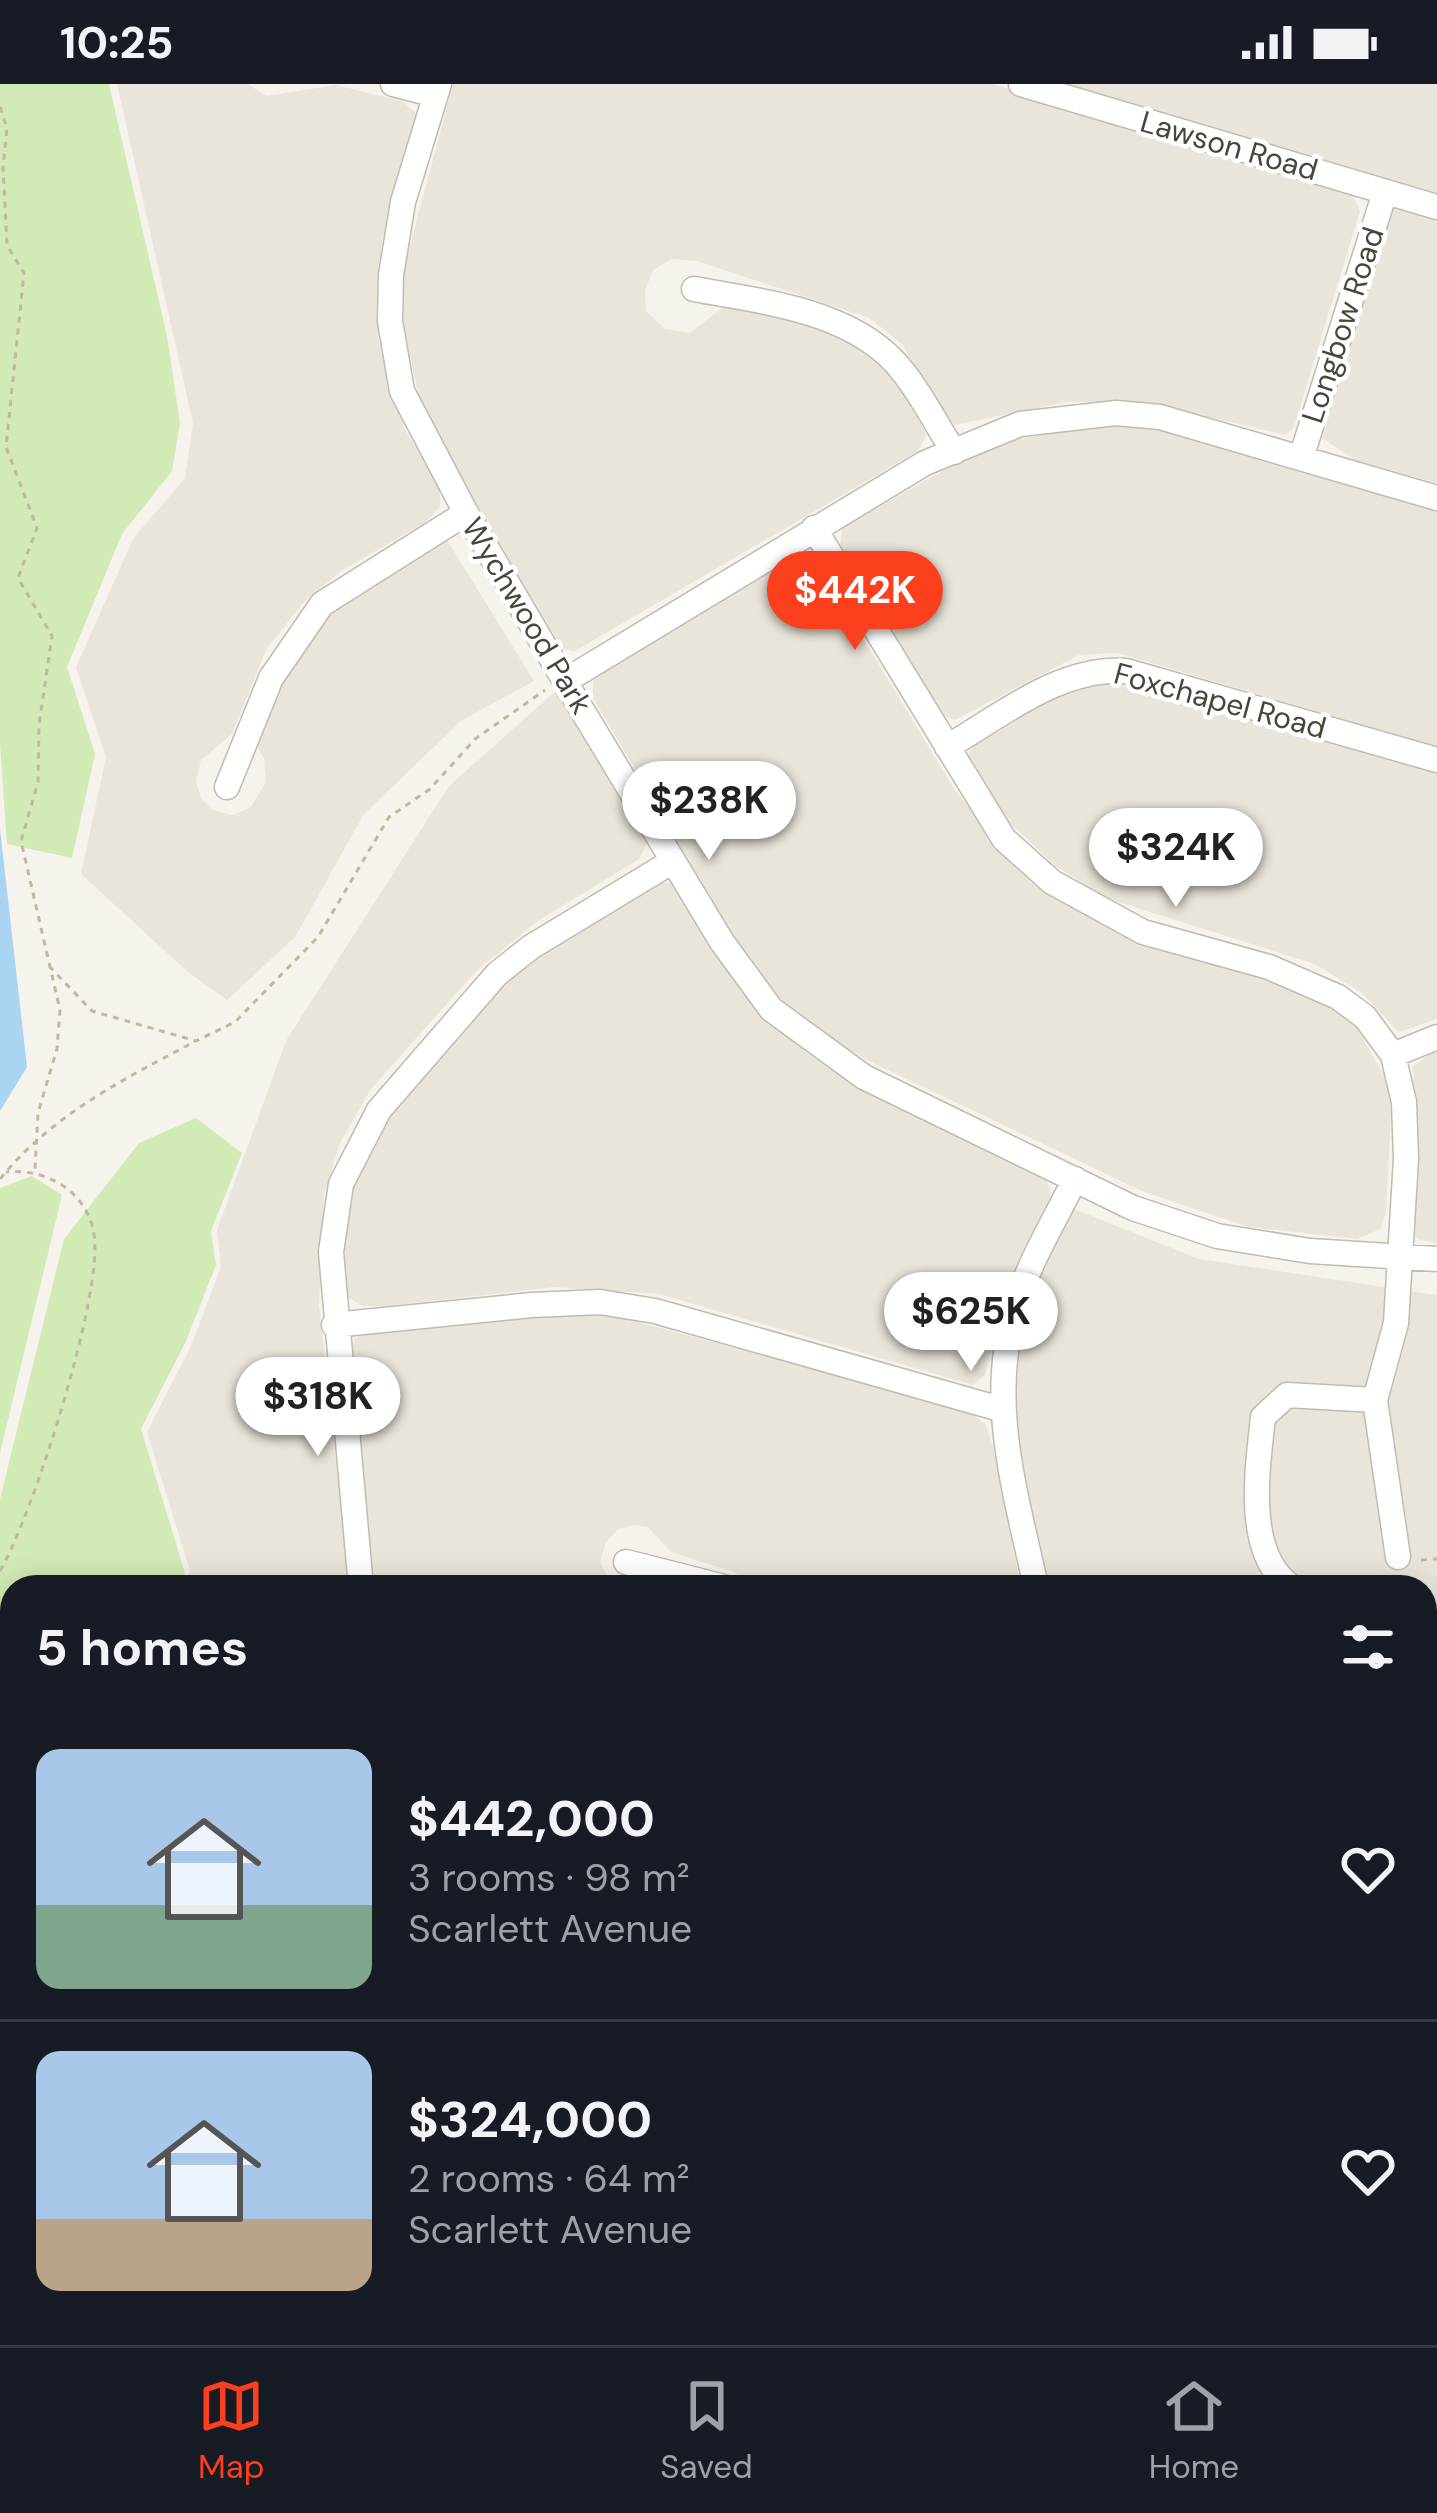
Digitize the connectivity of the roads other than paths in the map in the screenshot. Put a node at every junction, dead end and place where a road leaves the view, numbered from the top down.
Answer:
1 (393, 84) edge
2 (1021, 84) edge
3 (437, 90) edge
4 (1385, 192) junction
5 (1437, 207) edge
6 (694, 289) dead end
7 (954, 452) junction
8 (1300, 458) junction
9 (1437, 498) edge
10 (466, 513) junction
11 (814, 528) junction
12 (556, 685) junction
13 (947, 746) junction
14 (1437, 760) edge
15 (227, 787) dead end
16 (673, 860) junction
17 (1437, 1037) edge
18 (1393, 1055) junction
19 (1075, 1180) junction
20 (1397, 1257) junction
21 (1437, 1259) edge
22 (334, 1325) junction
23 (1376, 1400) junction
24 (1000, 1409) junction
25 (1398, 1557) dead end
26 (626, 1562) dead end
27 (360, 1575) edge
28 (677, 1575) edge
29 (1034, 1575) edge
30 (1284, 1575) edge

1 - 3 street
2 - 4 street, Lawson Road
3 - 10 street, Wychwood Park
4 - 5 street, Lawson Road
4 - 8 street, Longbow Road
6 - 7 street
7 - 8 street, Longbow Road
7 - 11 street, Longbow Road
8 - 9 street, Longbow Road
10 - 12 street, Wychwood Park
10 - 15 street
11 - 12 street, Longbow Road
11 - 13 street
12 - 16 street, Wychwood Park
13 - 14 street, Foxchapel Road
13 - 18 street
16 - 19 street, Wychwood Park
16 - 22 street
17 - 18 street
18 - 20 street
19 - 20 street, Wychwood Park
19 - 24 street
20 - 21 street, Wychwood Park
20 - 23 street
22 - 24 street
22 - 27 street
23 - 25 street
23 - 30 street
24 - 29 street
26 - 28 street

